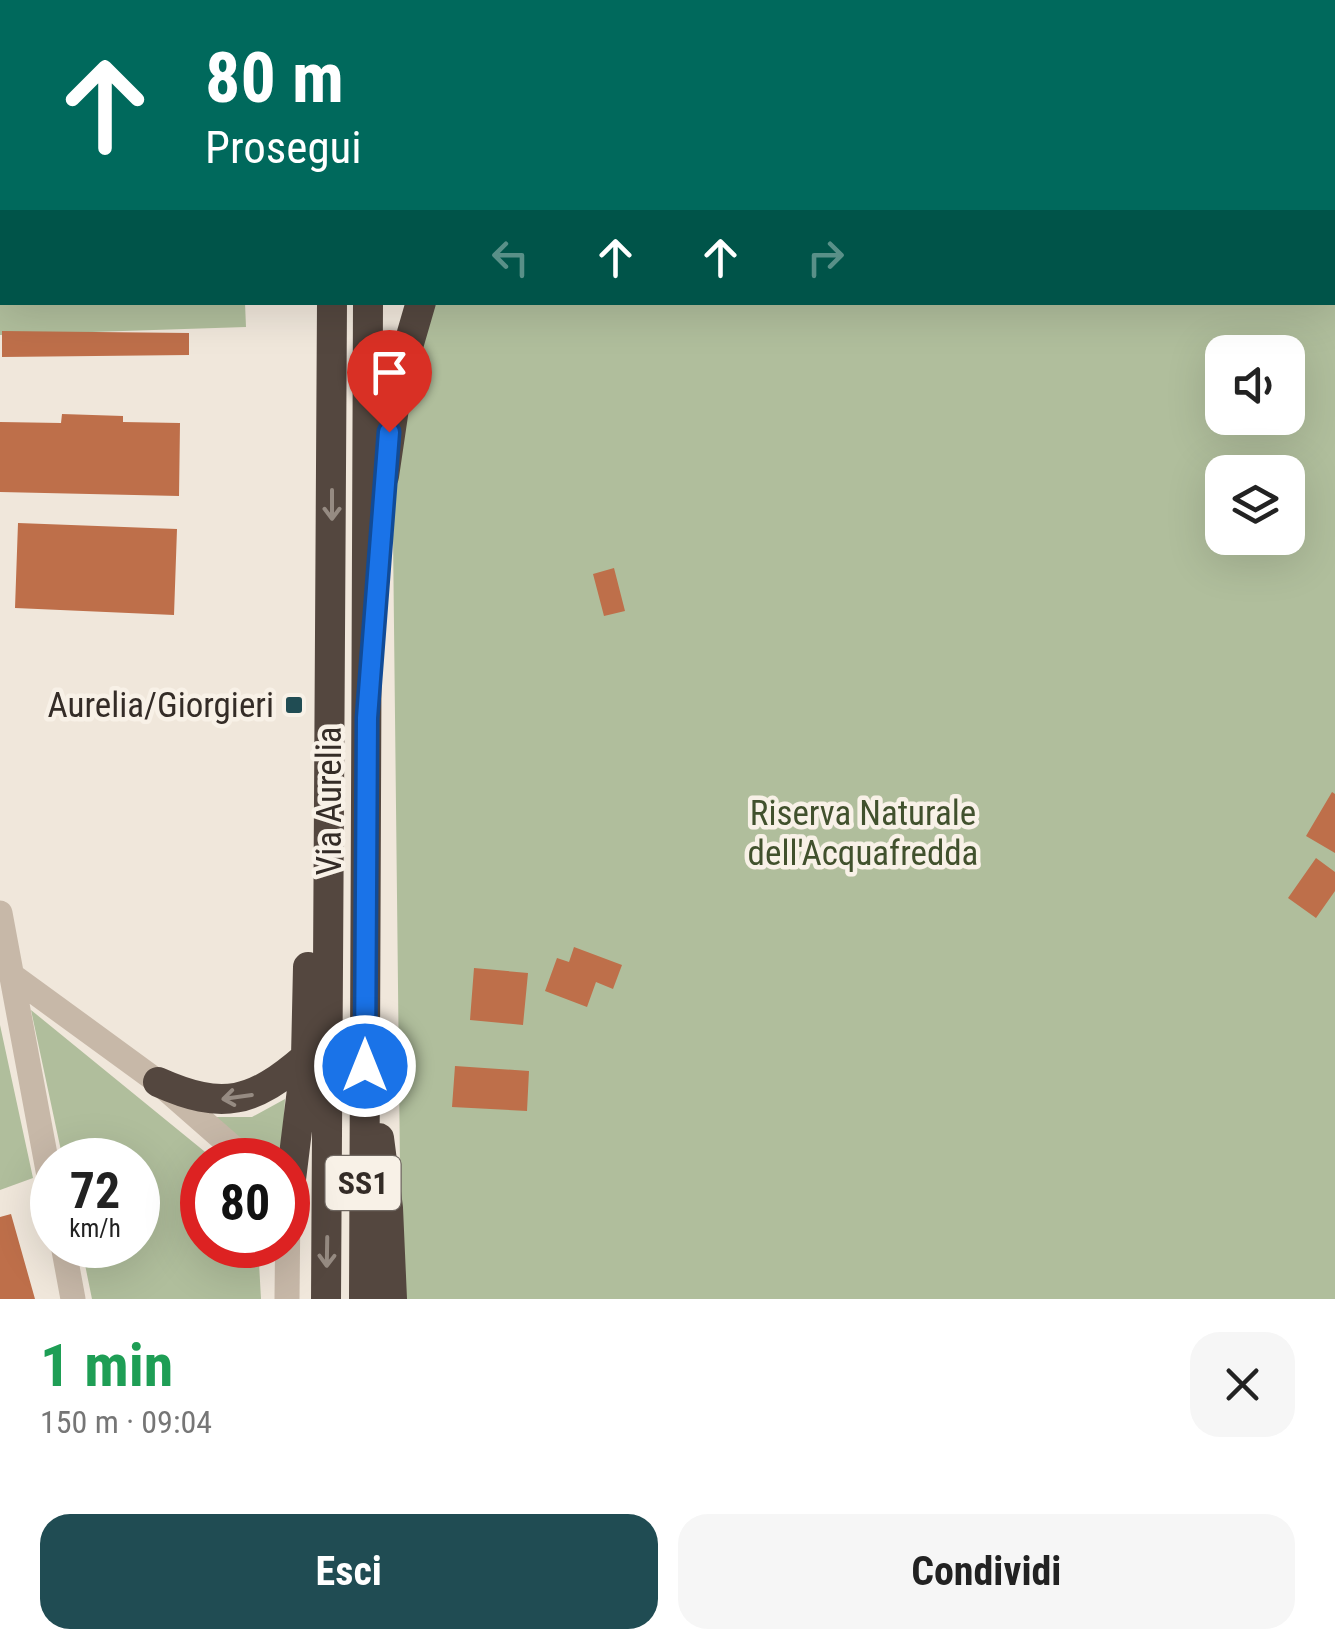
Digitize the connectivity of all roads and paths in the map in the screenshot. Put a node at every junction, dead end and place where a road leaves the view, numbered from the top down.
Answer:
1 (332, 305) edge
2 (368, 305) edge
3 (420, 305) edge
4 (332, 560) junction
5 (367, 718) junction
6 (0, 913) edge
7 (5, 968) edge
8 (306, 1057) junction
9 (365, 1066) junction
10 (158, 1082) junction
11 (41, 1138) edge
12 (222, 1138) edge
13 (296, 1138) edge
14 (67, 1268) edge
15 (287, 1268) edge
16 (73, 1299) edge
17 (287, 1299) edge
18 (326, 1299) edge
19 (364, 1299) edge
20 (392, 1299) edge

1 -> 4 highway, Via Aurelia / SS1
2 - 5 highway, Via Aurelia / SS1
3 - 5 highway
4 - 8 highway
4 -> 18 highway, Via Aurelia / SS1
5 - 9 highway, Via Aurelia / SS1
6 - 7 street
7 - 10 street
7 - 11 street
8 -> 10 highway
8 - 13 highway
9 - 19 highway, Via Aurelia / SS1
9 - 20 highway
10 - 12 street
14 - 16 street
15 - 17 street

